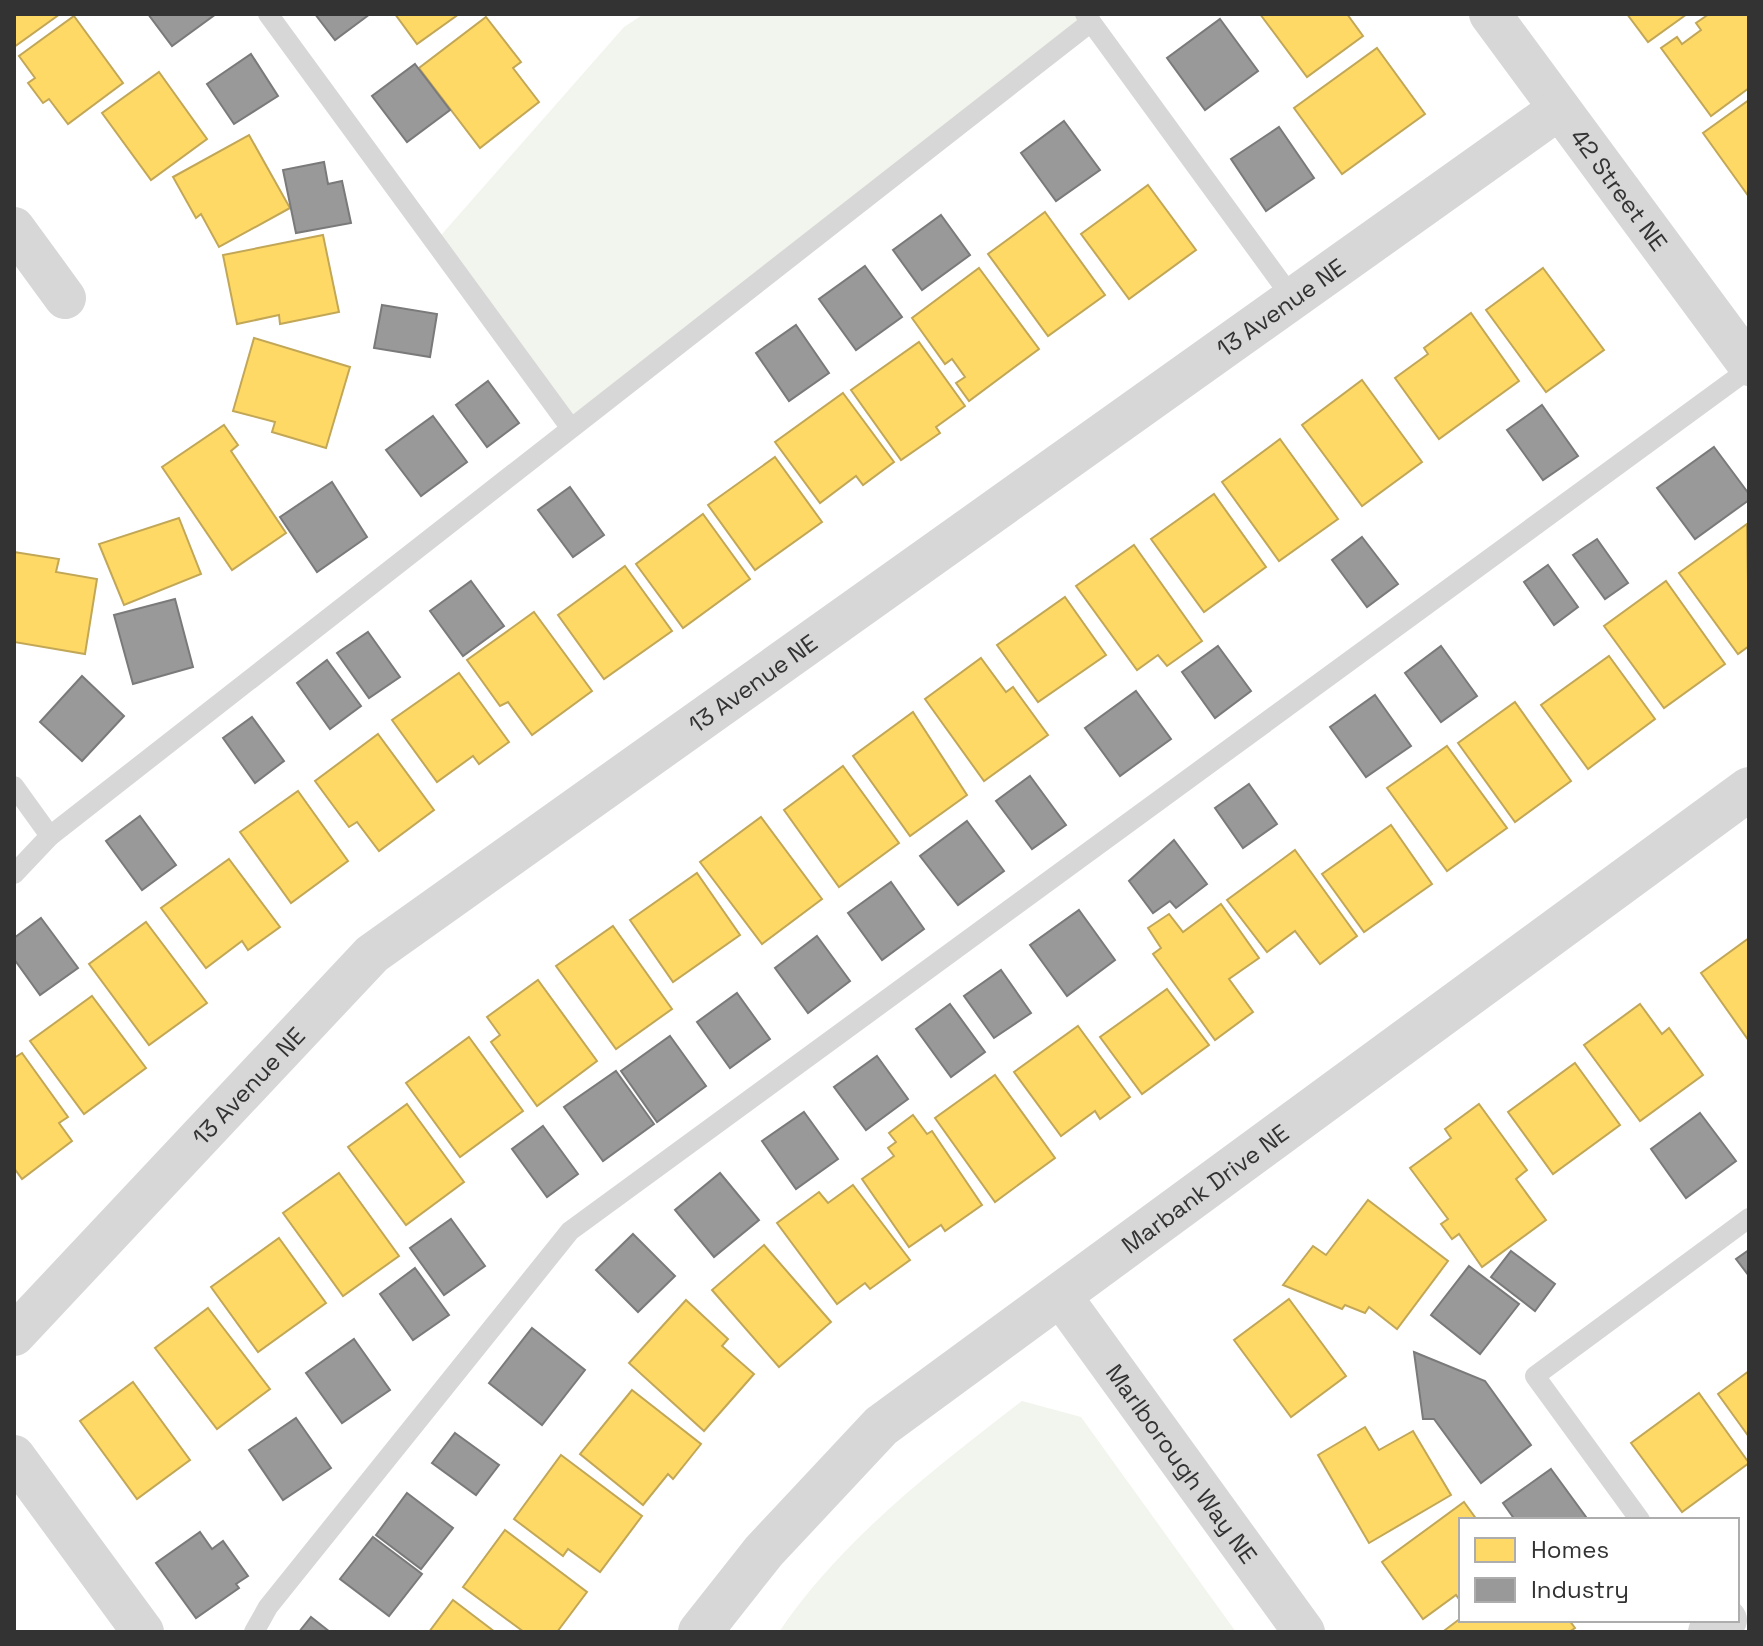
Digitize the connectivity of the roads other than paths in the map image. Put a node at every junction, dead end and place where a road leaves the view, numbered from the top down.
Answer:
1 (268, 14) edge
2 (1490, 14) edge
3 (1088, 18) edge
4 (1559, 109) junction
5 (14, 228) edge
6 (65, 298) dead end
7 (1293, 299) junction
8 (1749, 367) edge
9 (570, 427) junction
10 (14, 786) edge
11 (1749, 789) edge
12 (50, 836) junction
13 (14, 874) edge
14 (1749, 1218) edge
15 (1060, 1295) junction
16 (14, 1335) edge
17 (14, 1456) edge
18 (1639, 1518) edge
19 (143, 1632) edge
20 (254, 1632) edge
21 (700, 1632) edge
22 (1304, 1632) edge

1 - 9 lane
2 - 4 street, 42 Street NE
3 - 7 lane
3 - 9 lane
4 - 7 street, 13 Avenue NE
4 - 8 street, 42 Street NE
5 - 6 street
7 - 16 street, 13 Avenue NE
8 - 20 lane
9 - 12 lane
10 - 12 lane
11 - 15 street, Marbank Drive NE
12 - 13 lane
14 - 18 lane
15 - 21 street, Marbank Drive NE
15 - 22 street, Marlborough Way NE
17 - 19 street

